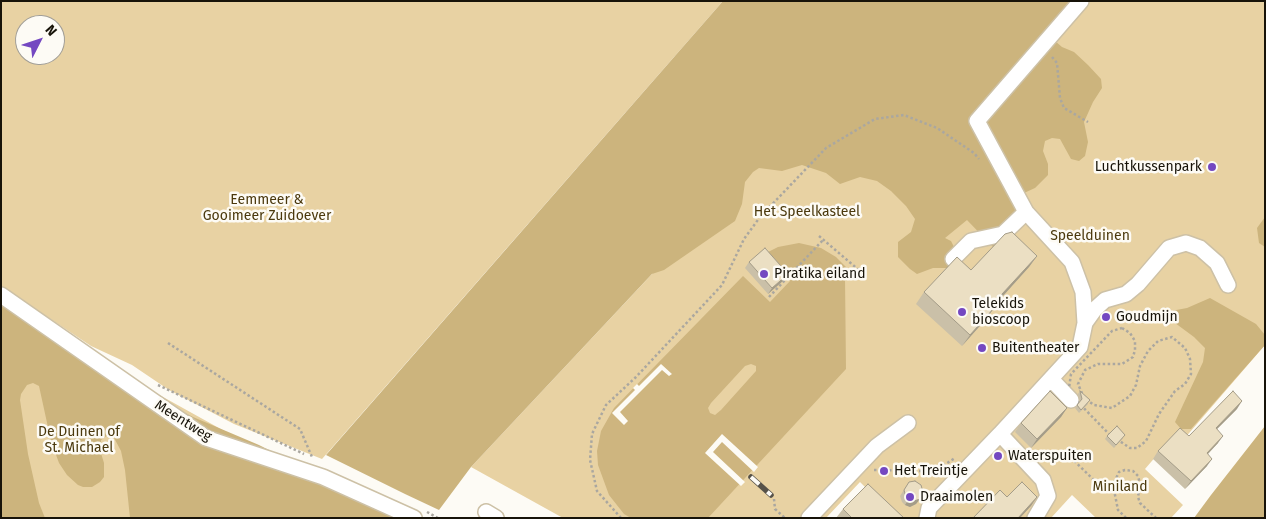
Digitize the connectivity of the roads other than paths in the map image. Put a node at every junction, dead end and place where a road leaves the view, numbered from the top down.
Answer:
1 (1081, 1) edge
2 (1026, 212) junction
3 (952, 259) edge
4 (1228, 285) dead end
5 (1, 295) edge
6 (1085, 323) junction
7 (1050, 379) junction
8 (1071, 400) dead end
9 (908, 423) dead end
10 (1000, 434) junction
11 (420, 514) edge
12 (809, 518) edge
13 (927, 518) edge
14 (1035, 518) edge

1 - 2 street
2 - 3 street
2 - 6 street
4 - 6 street
5 - 11 street, Meentweg
6 - 7 street
7 - 8 street
7 - 10 street
9 - 12 street
10 - 13 street
10 - 14 street

